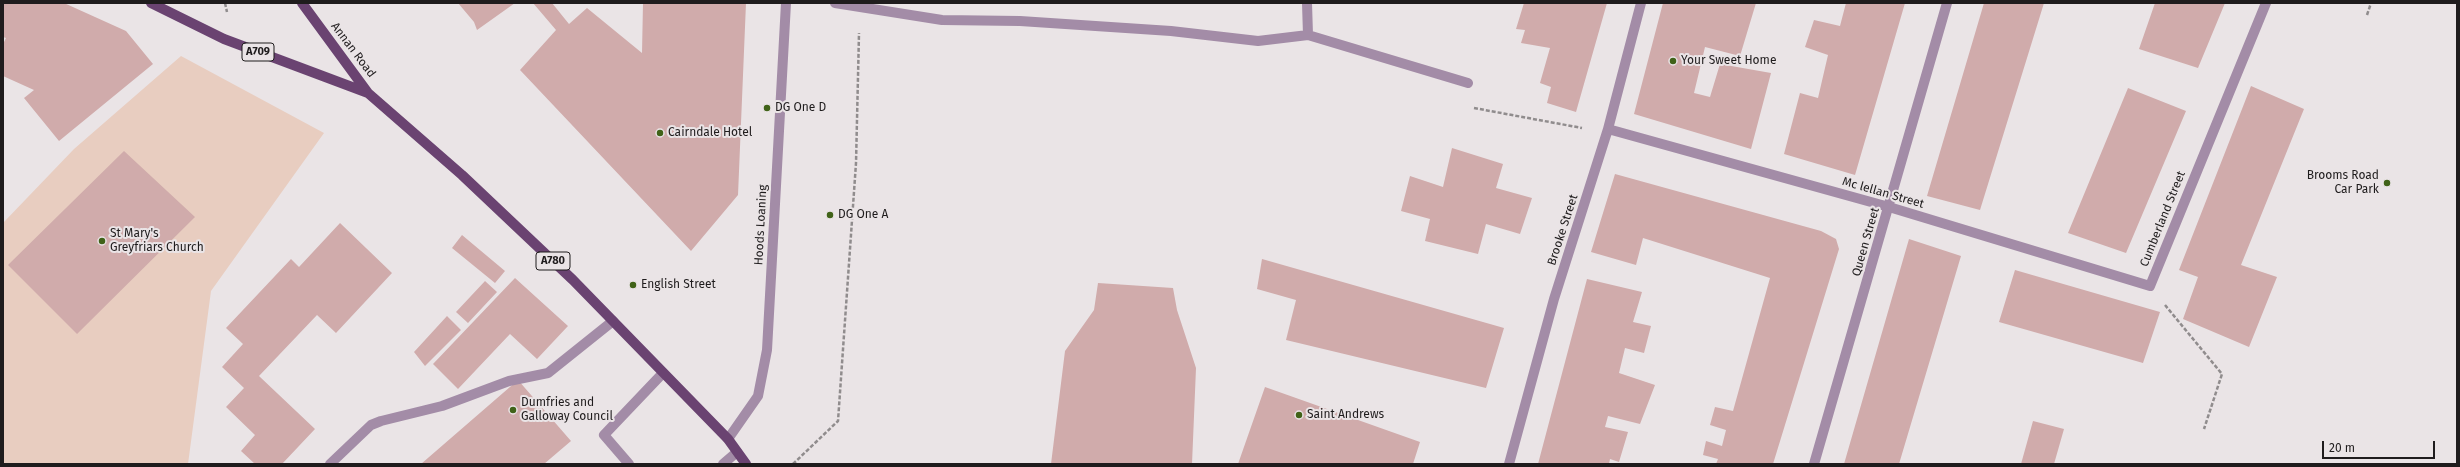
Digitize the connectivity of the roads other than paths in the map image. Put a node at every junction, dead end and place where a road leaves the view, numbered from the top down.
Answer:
1 (151, 3) edge
2 (302, 3) edge
3 (786, 3) edge
4 (835, 3) edge
5 (1307, 3) edge
6 (1642, 3) edge
7 (1947, 3) edge
8 (2266, 3) edge
9 (1308, 35) junction
10 (1468, 83) road end
11 (368, 93) junction
12 (1608, 131) junction
13 (1889, 207) junction
14 (2150, 286) joint
15 (613, 321) junction
16 (663, 373) junction
17 (728, 439) junction
18 (738, 452) junction
19 (330, 464) edge
20 (629, 464) edge
21 (723, 464) edge
22 (746, 464) edge
23 (1509, 464) edge
24 (1814, 464) edge

1 - 11 main road, A709
2 - 11 main road, Annan Road / A780
3 - 17 street, Hoods Loaning
4 - 9 street
5 - 9 street
6 - 12 street, Brooke Street
7 - 13 street, Queen Street
8 - 14 street, Cumberland Street
9 - 10 street
11 - 15 main road, A780
12 - 13 street, Mc lellan Street
12 - 23 street, Brooke Street
13 - 14 street, Mc lellan Street
13 - 24 street, Queen Street
15 - 16 main road, A780
15 - 19 street
16 - 17 main road, A780
16 - 20 street
17 - 18 main road, A780
18 - 21 street
18 - 22 main road, A780

